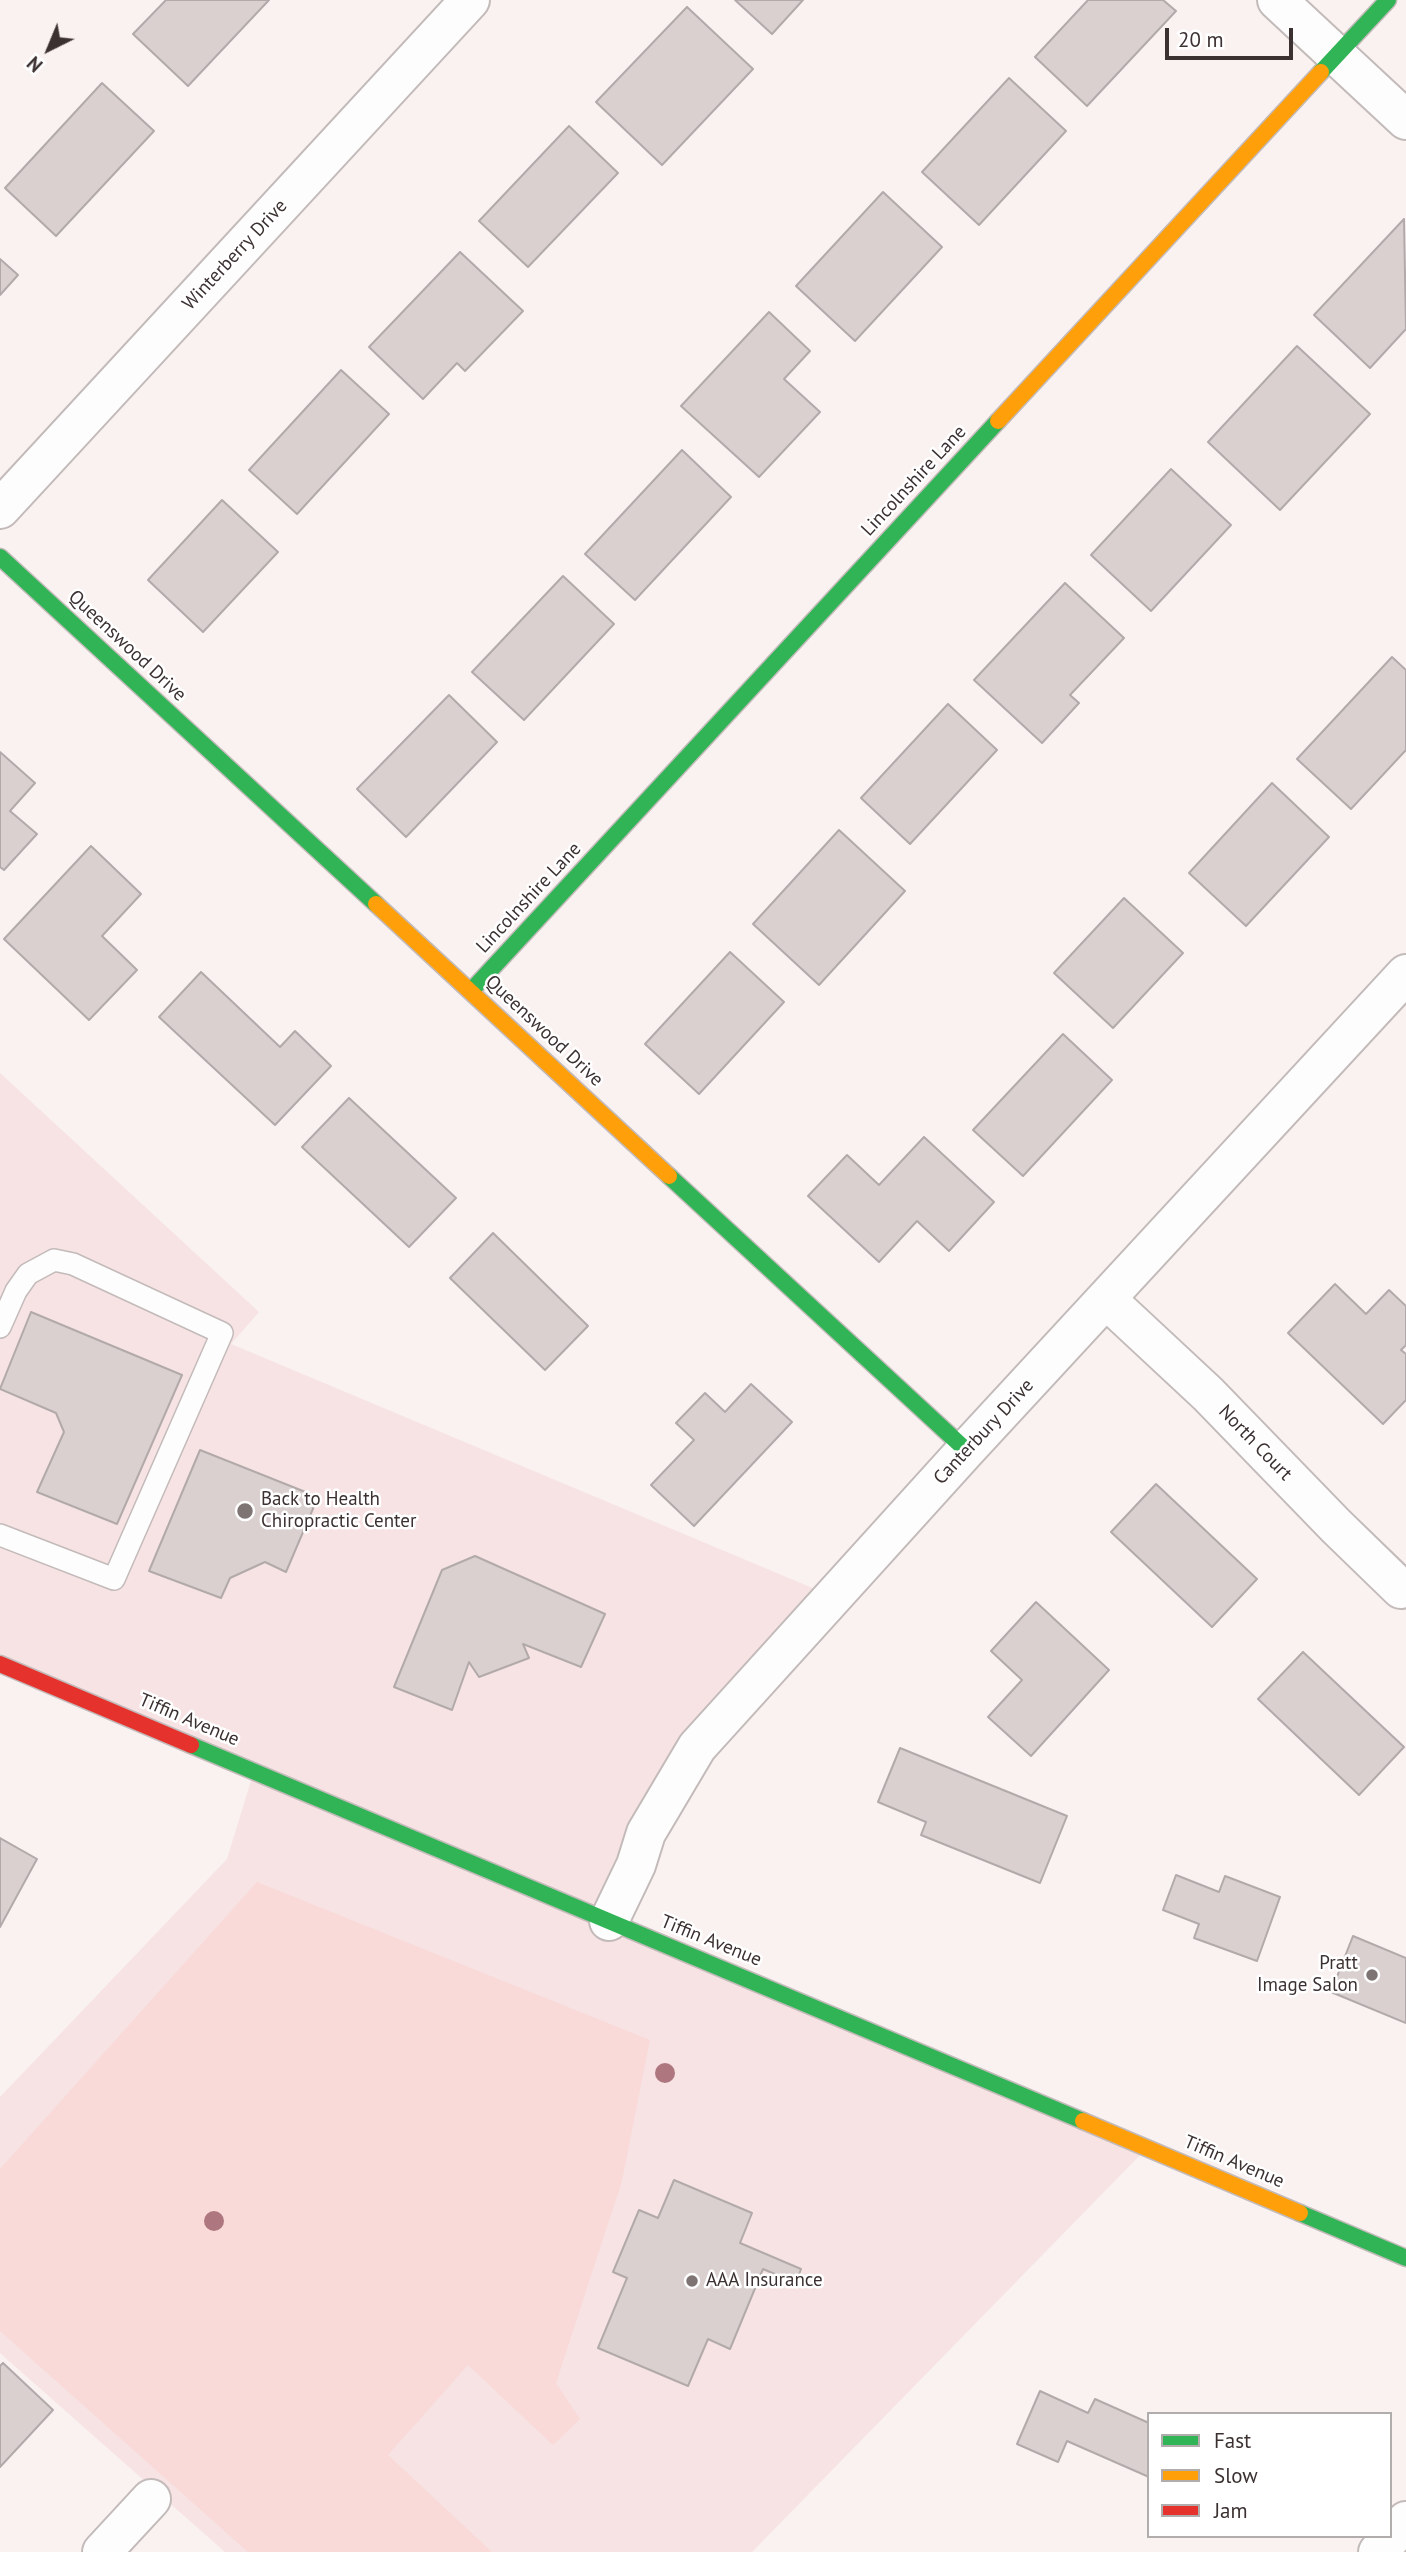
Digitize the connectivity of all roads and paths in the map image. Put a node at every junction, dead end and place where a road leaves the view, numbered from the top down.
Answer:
1 (470, 0) edge
2 (1277, 0) edge
3 (1388, 0) edge
4 (1337, 55) junction
5 (1406, 120) edge
6 (0, 509) edge
7 (0, 557) edge
8 (1406, 974) edge
9 (471, 991) junction
10 (1106, 1299) junction
11 (0, 1327) edge
12 (966, 1450) junction
13 (0, 1535) edge
14 (1401, 1589) dead end
15 (0, 1664) edge
16 (609, 1922) junction
17 (1406, 2258) edge
18 (151, 2499) dead end
19 (1406, 2521) edge
20 (1392, 2536) edge
21 (1391, 2538) edge
22 (102, 2552) edge
23 (1378, 2552) edge

1 - 6 street, Winterberry Drive
2 - 4 street
3 - 4 main road, Lincolnshire Lane
4 - 5 street
4 - 9 main road, Lincolnshire Lane
7 - 9 main road, Queenswood Drive
8 - 10 street, Canterbury Drive
9 - 12 main road, Queenswood Drive
10 - 12 street, Canterbury Drive
10 - 14 street, North Court
11 - 13 lane
12 - 16 street, Canterbury Drive
15 - 16 main road, Tiffin Avenue
16 - 17 main road, Tiffin Avenue
18 - 22 street
19 - 20 street
21 - 23 street

